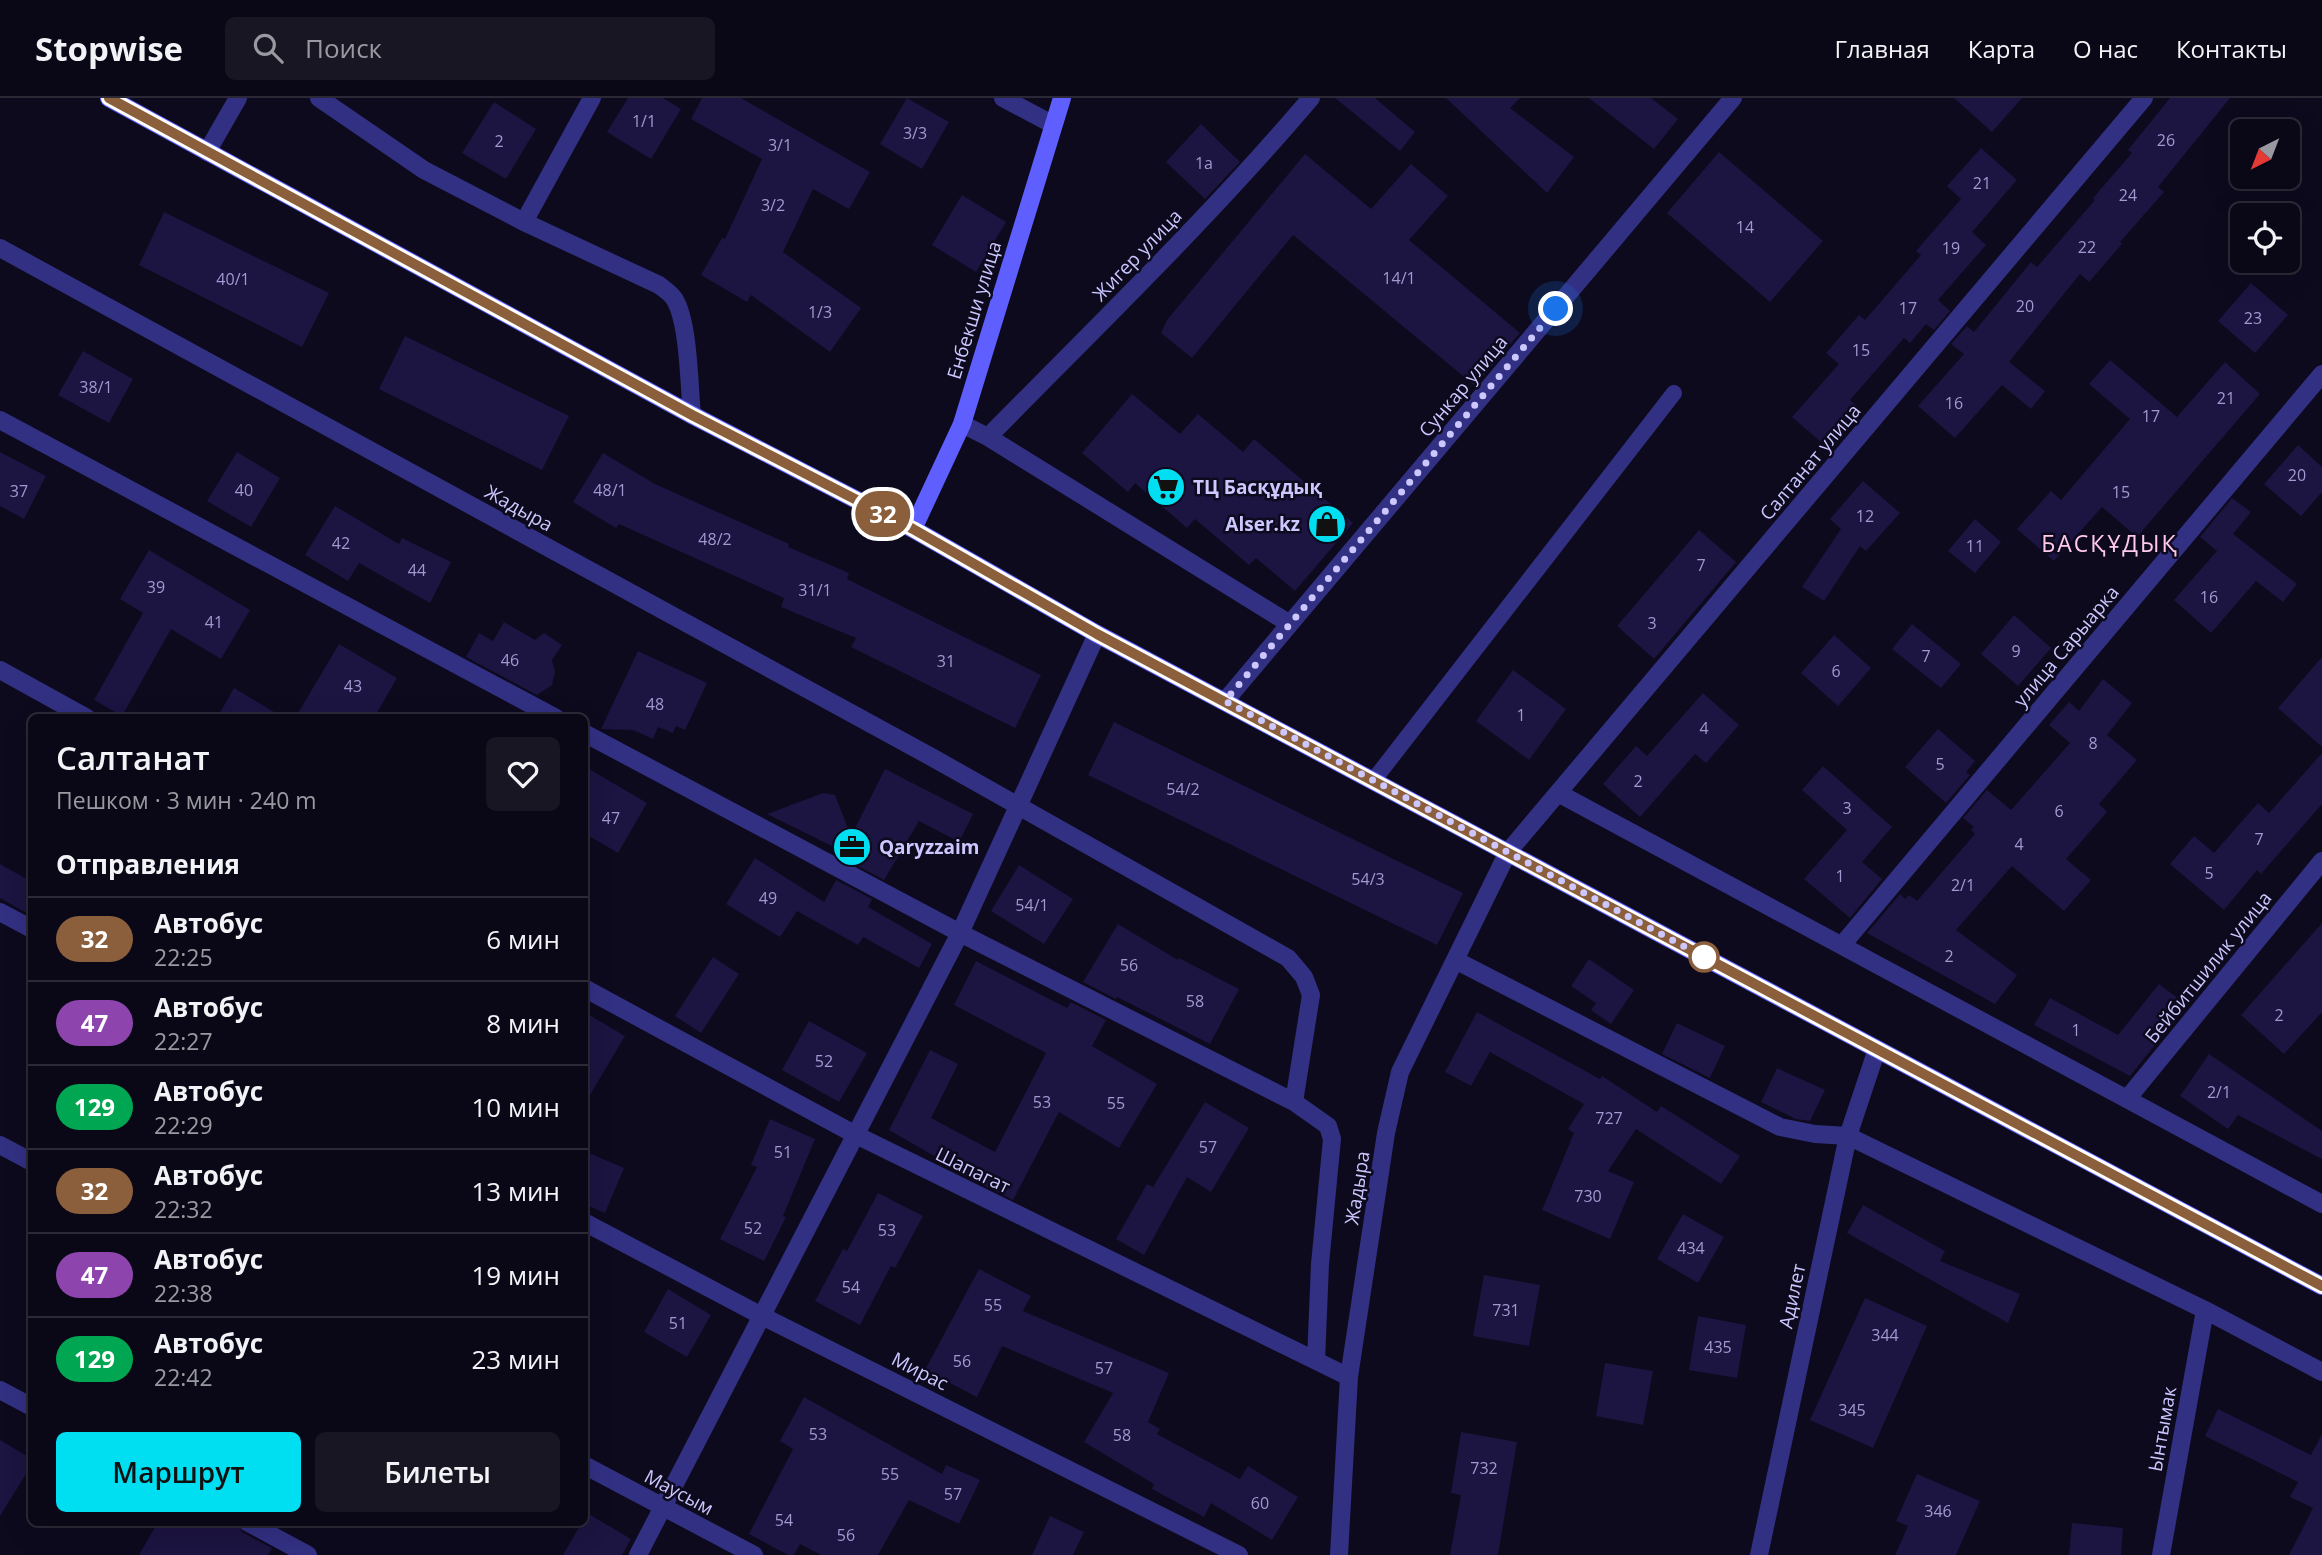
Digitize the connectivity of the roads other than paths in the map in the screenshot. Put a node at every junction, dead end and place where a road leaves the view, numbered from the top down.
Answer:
1 (109, 98) edge
2 (238, 98) edge
3 (319, 98) edge
4 (592, 98) edge
5 (1003, 98) edge
6 (1062, 98) edge
7 (1311, 98) edge
8 (1733, 98) edge
9 (2144, 98) edge
10 (1052, 124) junction
11 (208, 152) junction
12 (524, 222) junction
13 (0, 248) edge
14 (2322, 374) edge
15 (1674, 393) dead end
16 (692, 415) junction
17 (0, 420) edge
18 (962, 424) junction
19 (988, 437) junction
20 (913, 529) junction
21 (1290, 624) junction
22 (1097, 634) junction
23 (0, 670) edge
24 (1225, 701) junction
25 (80, 714) edge
26 (549, 714) edge
27 (588, 735) edge
28 (1373, 780) junction
29 (1558, 793) junction
30 (1017, 806) junction
31 (1508, 852) junction
32 (2322, 861) edge
33 (0, 912) edge
34 (28, 927) edge
35 (960, 933) junction
36 (1842, 945) junction
37 (1455, 960) junction
38 (588, 990) edge
39 (1877, 1049) junction
40 (2127, 1099) junction
41 (1294, 1102) junction
42 (856, 1135) junction
43 (1848, 1136) junction
44 (0, 1145) edge
45 (28, 1160) edge
46 (2322, 1204) edge
47 (588, 1224) edge
48 (2322, 1286) edge
49 (2205, 1310) junction
50 (762, 1316) junction
51 (1316, 1361) junction
52 (2322, 1372) edge
53 (1349, 1377) junction
54 (0, 1390) edge
55 (28, 1405) edge
56 (588, 1467) edge
57 (662, 1507) junction
58 (254, 1526) edge
59 (308, 1555) edge
60 (638, 1555) edge
61 (754, 1555) edge
62 (1239, 1555) edge
63 (1339, 1555) edge
64 (1759, 1555) edge
65 (2161, 1555) edge

1 - 11 main road
2 - 11 street
3 - 12 street
4 - 12 street
5 - 10 street
6 - 10 main road, Енбекши улица
7 - 19 street, Жигер улица
8 - 21 street, Сункар улица
9 - 29 street, Салтанат улица
10 - 18 main road, Енбекши улица
11 - 16 main road
12 - 16 street
13 - 30 street, Жадыра
14 - 36 street, улица Сарыарка
15 - 28 lane
16 - 20 main road
17 - 26 street
18 - 19 street
18 - 20 main road, Енбекши улица
19 - 21 street
20 - 22 main road
21 - 24 street, Сункар улица
22 - 24 main road
22 - 30 street
23 - 25 street
24 - 28 main road
27 - 35 street
28 - 31 main road
29 - 31 street, Салтанат улица
29 - 36 street
30 - 35 street
30 - 41 street, Жадыра
31 - 37 street, Жадыра
31 - 39 main road
32 - 40 street, Бейбитшилик улица
33 - 34 street
35 - 41 street
35 - 42 street
36 - 40 street
37 - 43 street
37 - 53 street, Жадыра
38 - 42 street, Шапагат
39 - 43 street, Адилет
39 - 48 main road
40 - 46 street
41 - 51 street
42 - 50 street
42 - 51 street, Шапагат
43 - 49 street
43 - 64 street, Адилет
44 - 45 street
47 - 50 street, Мирас
49 - 52 street
49 - 65 street, Ынтымак
50 - 57 street
50 - 62 street, Мирас
51 - 53 street, Шапагат
53 - 63 street, Жадыра
54 - 55 street
56 - 57 street, Маусым
57 - 60 street
57 - 61 street, Маусым
58 - 59 street

